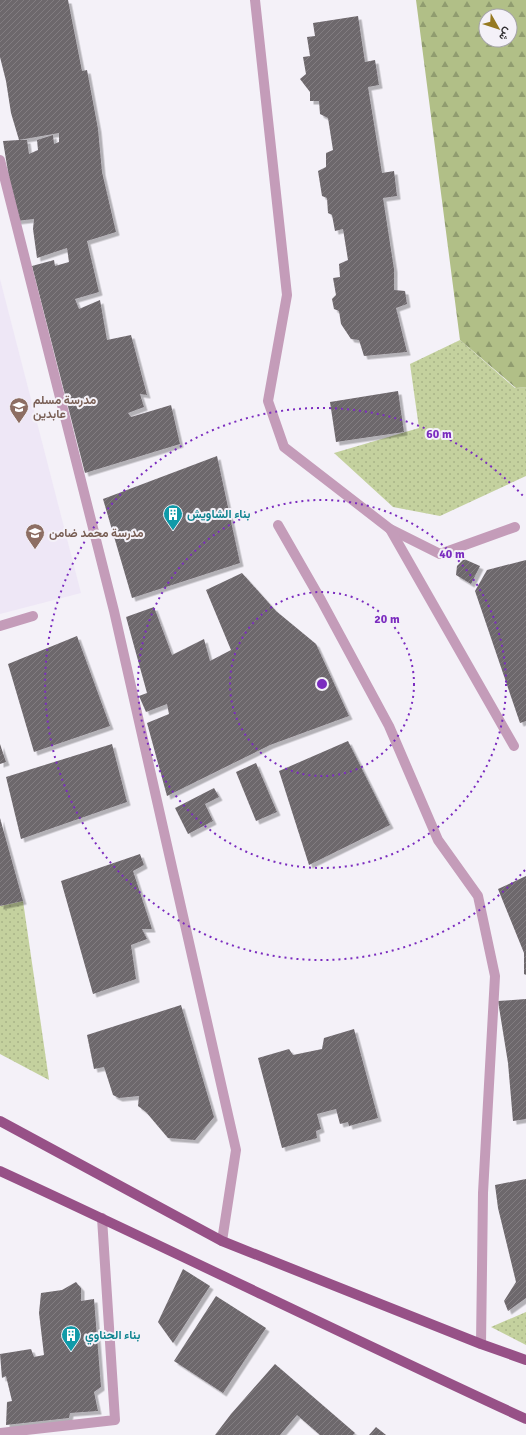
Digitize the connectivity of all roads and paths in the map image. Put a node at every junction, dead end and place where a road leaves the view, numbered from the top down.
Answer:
1 (255, 0) edge
2 (0, 160) edge
3 (2, 177) edge
4 (278, 525) dead end
5 (515, 527) dead end
6 (390, 529) junction
7 (33, 616) dead end
8 (0, 626) edge
9 (514, 746) dead end
10 (0, 1121) edge
11 (0, 1171) edge
12 (102, 1218) junction
13 (222, 1241) junction
14 (481, 1344) junction
15 (526, 1360) edge
16 (526, 1419) edge
17 (0, 1433) edge

1 - 6 street
2 - 3 street
3 - 13 street
4 - 14 street
5 - 6 street
6 - 9 street
7 - 8 street
10 - 13 main road
11 - 12 main road
12 - 16 main road
12 - 17 street
13 - 14 main road
14 - 15 main road

